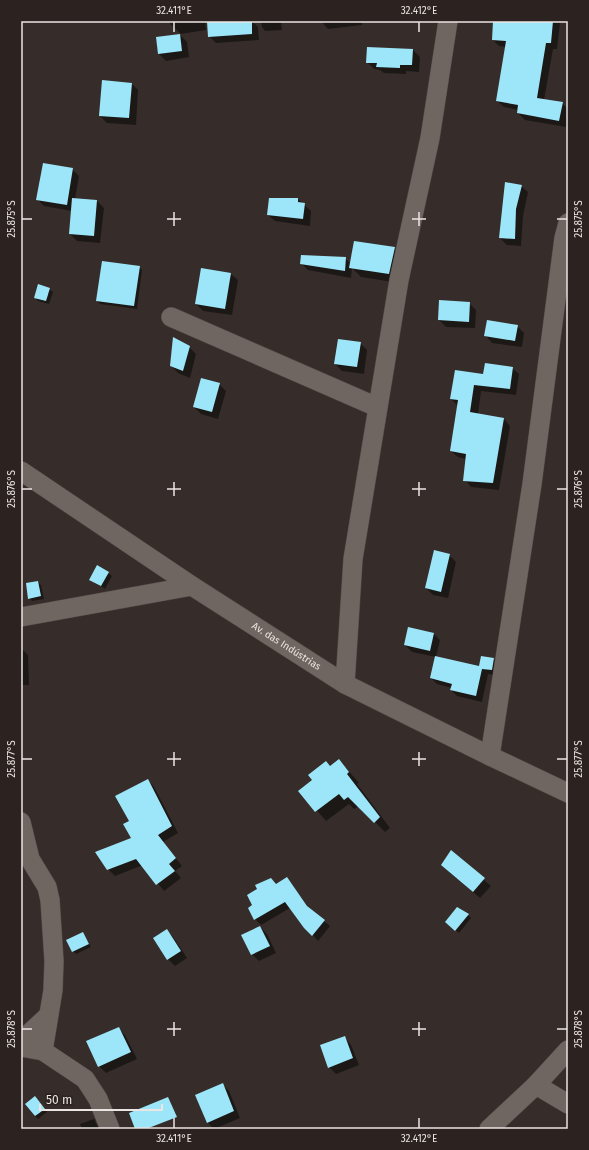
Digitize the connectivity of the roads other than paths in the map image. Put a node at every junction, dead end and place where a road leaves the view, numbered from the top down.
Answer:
1 (448, 21) edge
2 (568, 223) edge
3 (171, 317) dead end
4 (377, 407) junction
5 (21, 471) edge
6 (192, 586) junction
7 (21, 616) edge
8 (345, 684) junction
9 (490, 756) junction
10 (568, 793) edge
11 (21, 822) edge
12 (48, 1016) junction
13 (21, 1041) edge
14 (21, 1047) edge
15 (568, 1050) edge
16 (43, 1051) junction
17 (536, 1085) junction
18 (568, 1104) edge
19 (110, 1129) edge
20 (489, 1129) edge

1 - 4 street
2 - 9 street
3 - 4 street
4 - 8 street
5 - 6 street, Av. das Indústrias
6 - 7 street
6 - 8 street, Av. das Indústrias
8 - 9 street, Av. das Indústrias
9 - 10 street, Av. das Indústrias
11 - 12 street
12 - 13 street
12 - 16 street
14 - 16 street
15 - 17 street
16 - 19 street
17 - 18 street
17 - 20 street

